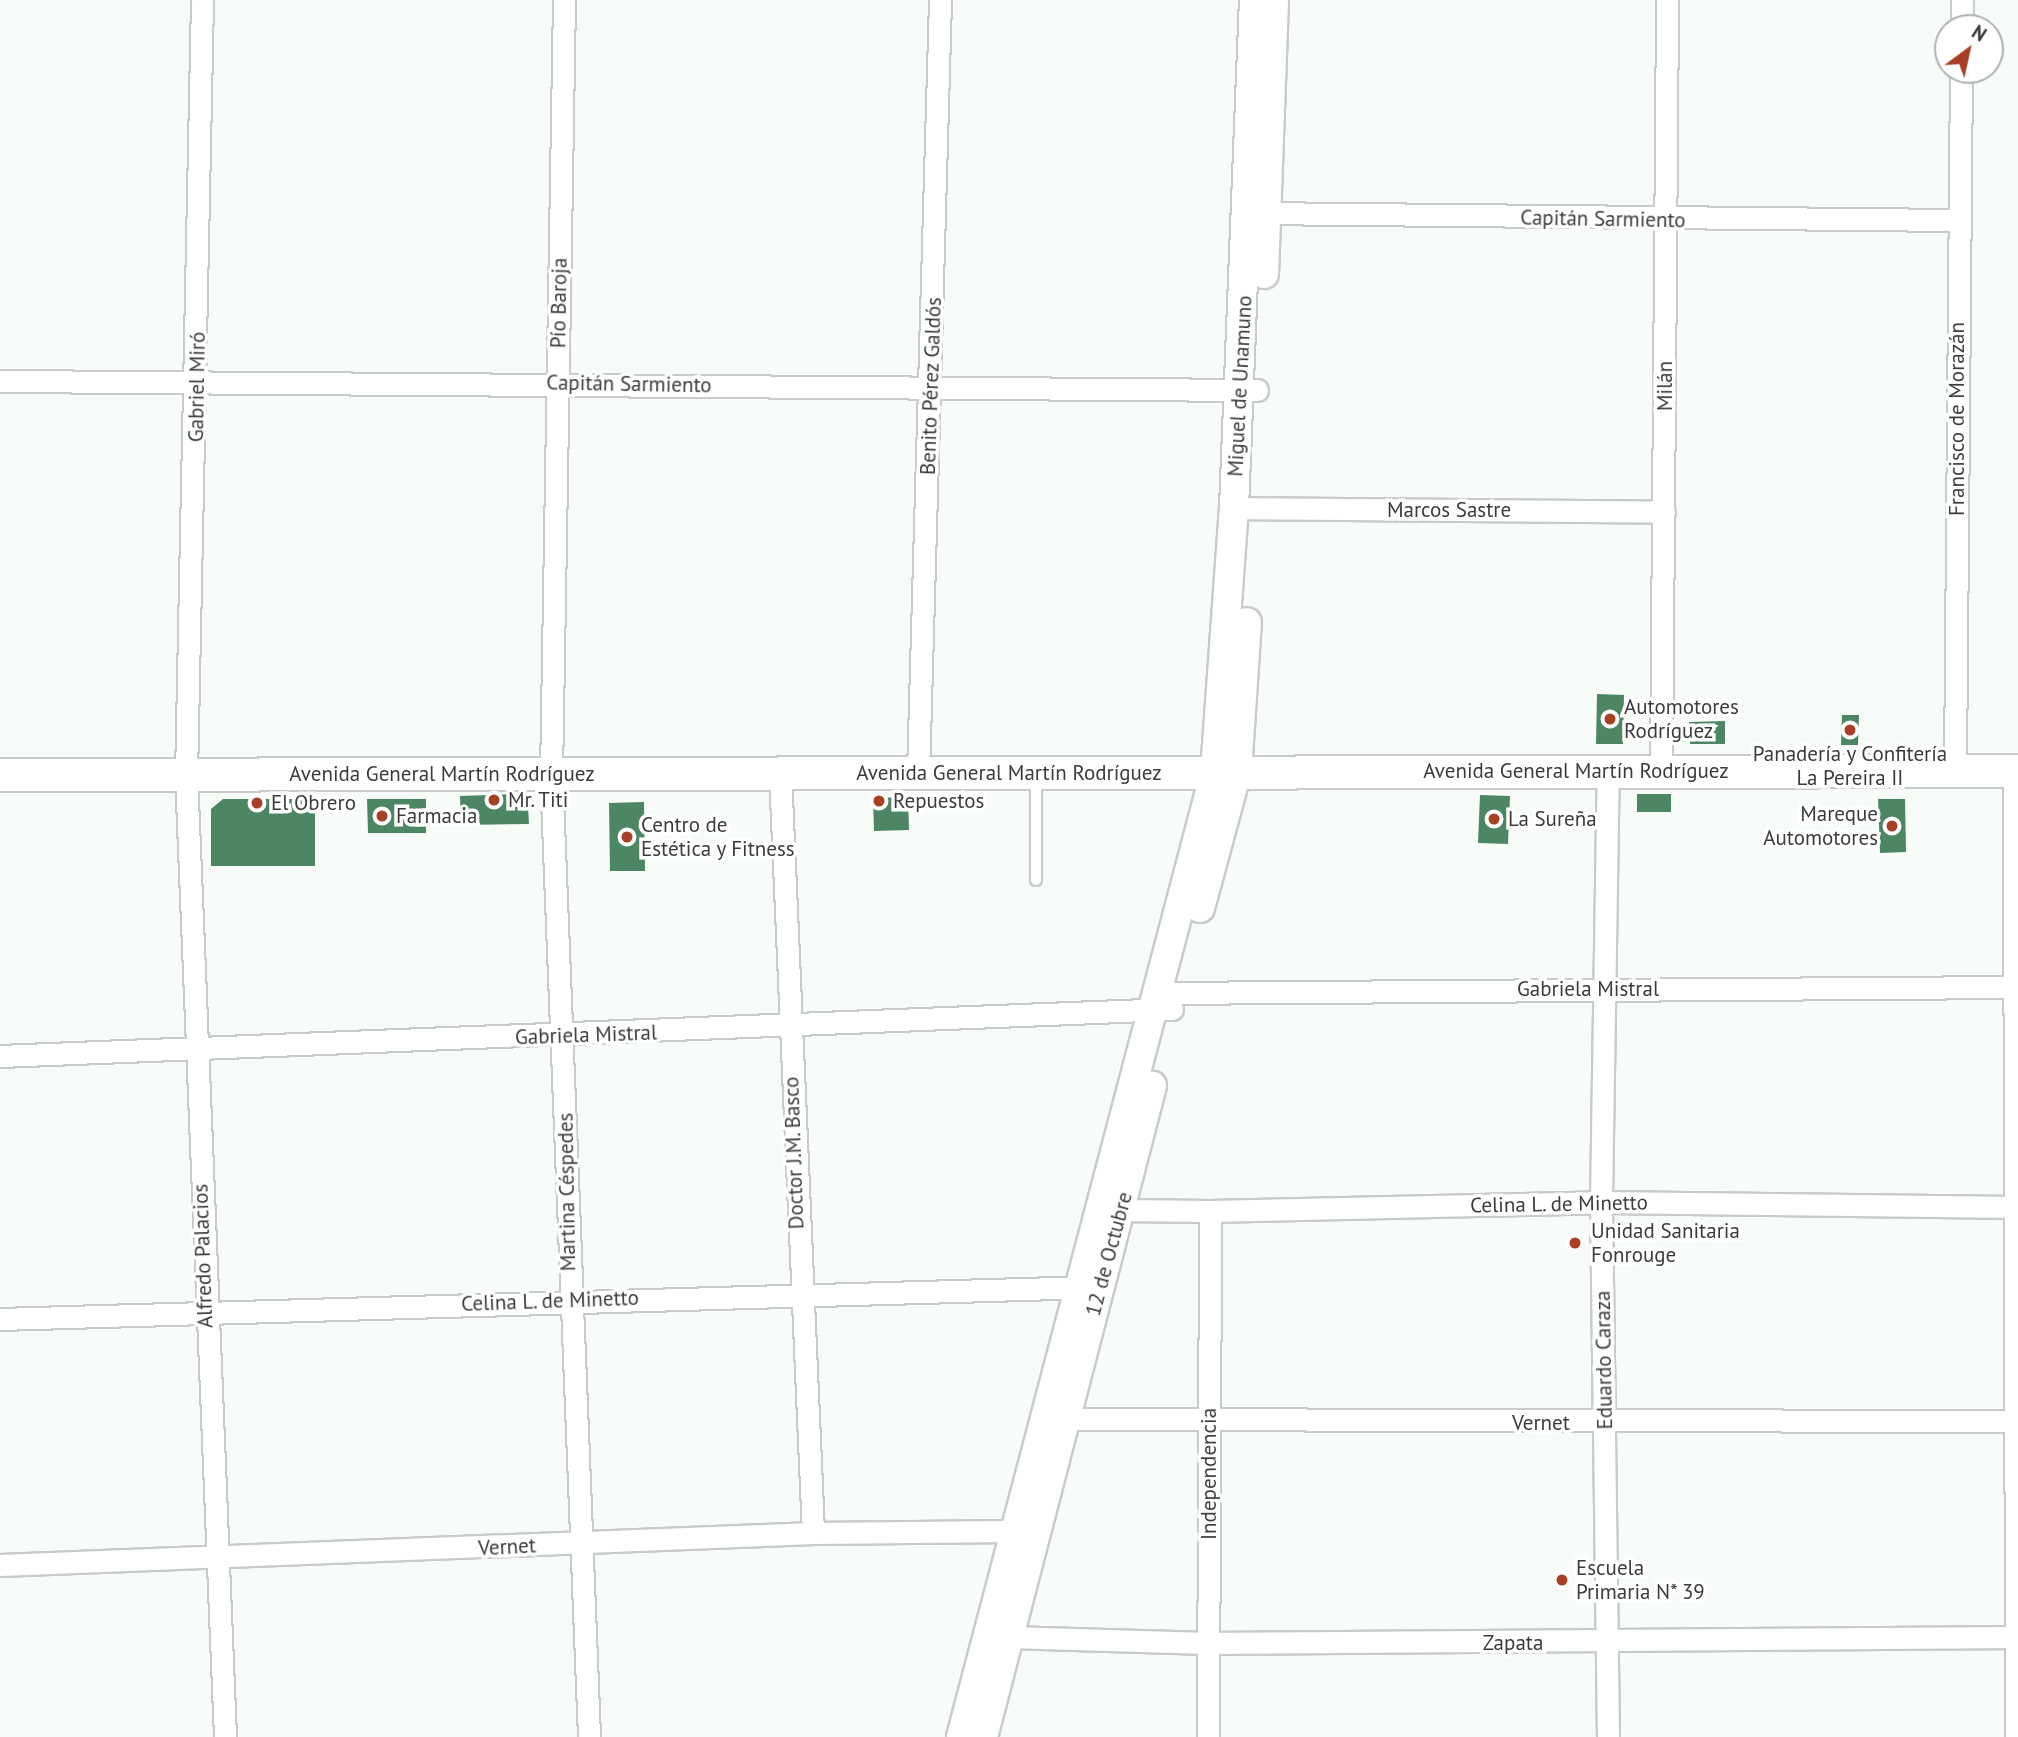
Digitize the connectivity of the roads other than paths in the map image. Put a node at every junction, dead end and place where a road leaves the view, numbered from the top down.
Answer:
1 (202, 0) edge
2 (564, 0) edge
3 (940, 0) edge
4 (1254, 0) edge
5 (1274, 0) edge
6 (1667, 0) edge
7 (1961, 84) edge
8 (1257, 213) junction
9 (1666, 220) junction
10 (1958, 220) junction
11 (0, 380) edge
12 (558, 383) junction
13 (198, 386) junction
14 (932, 387) junction
15 (1249, 390) junction
16 (1243, 508) junction
17 (1664, 512) junction
18 (1955, 768) junction
19 (1661, 771) junction
20 (2016, 771) edge
21 (1036, 772) junction
22 (1226, 772) junction
23 (1608, 772) junction
24 (551, 773) junction
25 (780, 773) junction
26 (918, 773) junction
27 (186, 774) junction
28 (0, 775) edge
29 (1037, 880) dead end
30 (2015, 987) edge
31 (1603, 989) junction
32 (1165, 1001) junction
33 (790, 1027) junction
34 (563, 1036) junction
35 (196, 1050) junction
36 (0, 1056) edge
37 (1601, 1202) junction
38 (1112, 1205) junction
39 (2017, 1207) edge
40 (1210, 1212) junction
41 (1089, 1286) junction
42 (798, 1292) junction
43 (570, 1300) junction
44 (204, 1313) junction
45 (0, 1319) edge
46 (1064, 1419) junction
47 (1209, 1420) junction
48 (2017, 1421) edge
49 (1606, 1423) junction
50 (1014, 1531) junction
51 (813, 1533) junction
52 (583, 1543) junction
53 (220, 1560) junction
54 (0, 1565) edge
55 (1008, 1637) junction
56 (2017, 1637) edge
57 (1207, 1643) junction
58 (1608, 1643) junction
59 (225, 1737) edge
60 (589, 1737) edge
61 (961, 1737) edge
62 (983, 1737) edge
63 (1208, 1737) edge
64 (1608, 1737) edge
65 (2016, 1737) edge

1 - 13 street, Gabriel Miró
2 - 12 street, Pío Baroja
3 - 14 street, Benito Pérez Galdós
4 - 8 street, Miguel de Unamuno
5 - 8 street, Miguel de Unamuno
6 - 9 street, Milán
7 - 10 street, Francisco de Morazán
8 - 9 street, Capitán Sarmiento
8 - 15 street, Miguel de Unamuno
9 - 10 street, Capitán Sarmiento
9 - 17 street, Milán
10 - 18 street, Francisco de Morazán
11 - 13 street, Capitán Sarmiento
12 - 13 street, Capitán Sarmiento
12 - 14 street, Capitán Sarmiento
12 - 24 street, Pío Baroja
13 - 27 street, Gabriel Miró
14 - 15 street, Capitán Sarmiento
14 - 26 street, Benito Pérez Galdós
15 - 16 street, Miguel de Unamuno
16 - 17 street, Marcos Sastre
16 - 22 street, Miguel de Unamuno
17 - 19 street, Milán
18 - 19 main road, Avenida General Martín Rodríguez
18 - 20 main road, Avenida General Martín Rodríguez
19 - 23 main road, Avenida General Martín Rodríguez
20 - 30 street
21 - 22 main road, Avenida General Martín Rodríguez
21 - 26 main road, Avenida General Martín Rodríguez
21 - 29 lane
22 - 23 main road, Avenida General Martín Rodríguez
22 - 32 street, 12 de Octubre
23 - 31 street, Eduardo Caraza
24 - 25 main road, Avenida General Martín Rodríguez
24 - 27 main road, Avenida General Martín Rodríguez
24 - 34 street, Martina Céspedes
25 - 26 main road, Avenida General Martín Rodríguez
25 - 33 street, Doctor J.M. Basco
27 - 28 main road, Avenida General Martín Rodríguez
27 - 35 street, Alfredo Palacios
30 - 31 street, Gabriela Mistral
30 - 39 street
31 - 32 street, Gabriela Mistral
31 - 37 street, Eduardo Caraza
32 - 33 street, Gabriela Mistral
32 - 38 street, 12 de Octubre
33 - 34 street, Gabriela Mistral
33 - 42 street, Doctor J.M. Basco
34 - 35 street, Gabriela Mistral
34 - 43 street, Martina Céspedes
35 - 36 street, Gabriela Mistral
35 - 44 street, Alfredo Palacios
37 - 39 street, Celina L. de Minetto
37 - 40 street, Celina L. de Minetto
37 - 49 street, Eduardo Caraza
38 - 40 street, Celina L. de Minetto
38 - 41 street, 12 de Octubre
39 - 48 street
40 - 47 street, Independencia
41 - 42 street, Celina L. de Minetto
41 - 46 street, 12 de Octubre
41 - 50 street, 12 de Octubre
42 - 43 street, Celina L. de Minetto
42 - 51 street, Doctor J.M. Basco
43 - 44 street, Celina L. de Minetto
43 - 52 street, Martina Céspedes
44 - 45 street, Celina L. de Minetto
44 - 53 street, Alfredo Palacios
46 - 47 street, Vernet
46 - 55 street, 12 de Octubre
47 - 49 street, Vernet
47 - 57 street, Independencia
48 - 49 street, Vernet
48 - 56 street
49 - 58 street, Eduardo Caraza
50 - 51 street, Vernet
50 - 61 street, 12 de Octubre
51 - 52 street, Vernet
52 - 53 street, Vernet
52 - 60 street, Martina Céspedes
53 - 54 street, Vernet
53 - 59 street, Alfredo Palacios
55 - 57 street, Zapata
55 - 62 street, 12 de Octubre
56 - 58 street, Zapata
56 - 65 street
57 - 58 street, Zapata
57 - 63 street, Independencia
58 - 64 street, Eduardo Caraza

